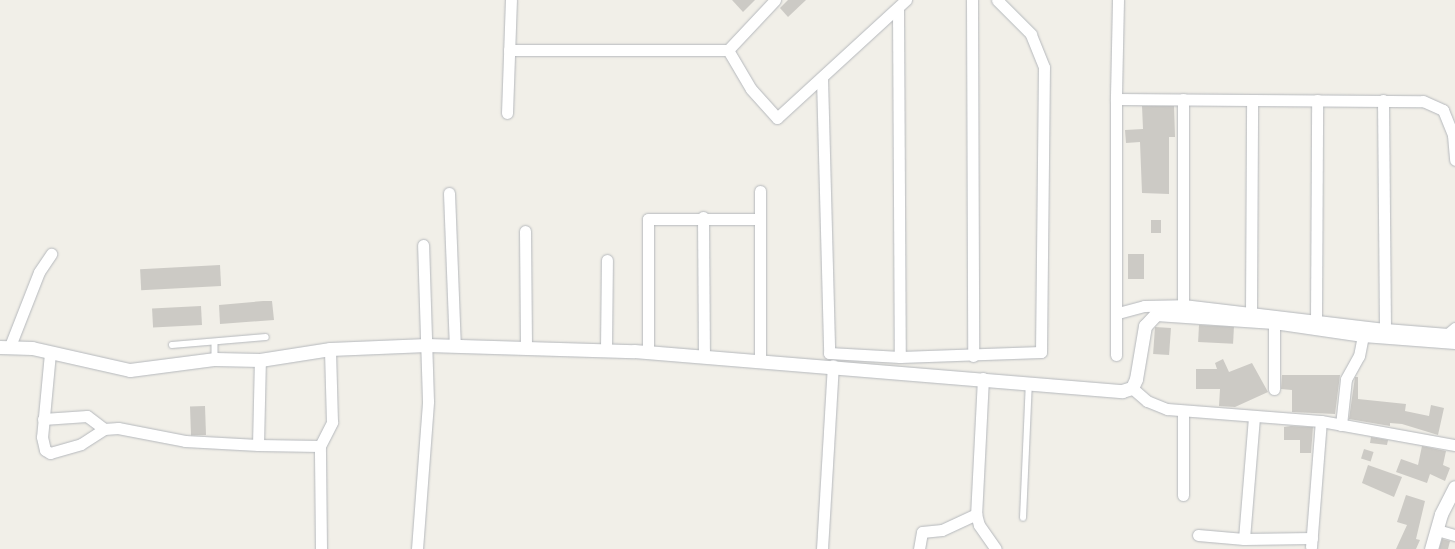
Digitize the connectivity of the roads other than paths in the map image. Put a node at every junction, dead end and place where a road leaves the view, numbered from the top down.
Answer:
1 (511, 0) edge
2 (775, 0) edge
3 (906, 0) edge
4 (972, 0) edge
5 (997, 0) edge
6 (1118, 0) edge
7 (898, 9) junction
8 (509, 50) junction
9 (728, 50) junction
10 (822, 78) junction
11 (1116, 99) junction
12 (1183, 99) junction
13 (1252, 100) junction
14 (1317, 100) junction
15 (1383, 100) junction
16 (507, 113) dead end
17 (1455, 160) edge
18 (760, 191) dead end
19 (449, 193) dead end
20 (703, 217) junction
21 (760, 219) junction
22 (525, 231) dead end
23 (423, 245) dead end
24 (51, 254) dead end
25 (607, 260) dead end
26 (1183, 305) junction
27 (1118, 313) junction
28 (1251, 313) junction
29 (1316, 321) junction
30 (1274, 322) junction
31 (1455, 328) edge
32 (1385, 329) junction
33 (1363, 335) junction
34 (266, 337) dead end
35 (1455, 342) edge
36 (215, 343) junction
37 (172, 344) dead end
38 (427, 345) junction
39 (5, 346) edge
40 (455, 346) junction
41 (526, 347) junction
42 (330, 349) junction
43 (606, 350) junction
44 (648, 351) junction
45 (50, 353) junction
46 (1116, 355) dead end
47 (973, 356) junction
48 (704, 357) junction
49 (900, 357) junction
50 (216, 359) junction
51 (260, 360) junction
52 (760, 360) junction
53 (833, 365) junction
54 (983, 378) junction
55 (1029, 381) junction
56 (1132, 388) junction
57 (1274, 389) dead end
58 (1183, 411) junction
59 (1254, 417) junction
60 (43, 419) junction
61 (1321, 421) junction
62 (1341, 425) junction
63 (104, 429) junction
64 (258, 445) junction
65 (1455, 445) edge
66 (320, 446) junction
67 (1455, 488) edge
68 (1183, 495) dead end
69 (976, 514) junction
70 (1023, 518) dead end
71 (1436, 530) junction
72 (1198, 535) dead end
73 (1455, 535) edge
74 (1244, 539) junction
75 (321, 549) edge
76 (417, 549) edge
77 (822, 549) edge
78 (918, 549) edge
79 (996, 549) edge
80 (1431, 549) edge

1 - 8 street
2 - 9 street
3 - 7 street
4 - 47 street
5 - 47 street
6 - 11 street
7 - 10 street
7 - 49 street
8 - 9 street
8 - 16 street
9 - 10 street
10 - 49 street
11 - 12 street
11 - 27 street
12 - 13 street
12 - 26 street
13 - 14 street
13 - 28 street
14 - 15 street
14 - 29 street
15 - 17 street
15 - 32 street
18 - 21 street
19 - 40 street
20 - 21 street
20 - 44 street
20 - 48 street
21 - 52 street
22 - 41 street
23 - 38 street
24 - 39 street
25 - 43 street
26 - 27 street
26 - 28 street
27 - 46 street
28 - 29 street
29 - 32 street
30 - 33 street
30 - 56 street
30 - 57 street
31 - 32 street
33 - 35 street
33 - 62 street
34 - 36 lane
36 - 37 lane
36 - 50 lane
38 - 40 street
38 - 42 street
38 - 76 street
39 - 45 street
40 - 41 street
41 - 43 street
42 - 51 street
42 - 66 street
43 - 44 street
44 - 48 street
45 - 50 street
45 - 60 street
47 - 49 street
48 - 52 street
50 - 51 street
51 - 64 street
52 - 53 street
53 - 54 street
53 - 77 street
54 - 55 street
54 - 69 street
55 - 56 street
55 - 70 lane
56 - 58 street
58 - 59 street
58 - 68 street
59 - 61 street
59 - 74 street
60 - 63 street
60 - 63 street
61 - 62 street
61 - 74 street
62 - 65 street
63 - 64 street
64 - 66 street
66 - 75 street
67 - 71 street
69 - 78 street
69 - 79 street
71 - 73 street
71 - 80 street
72 - 74 street

